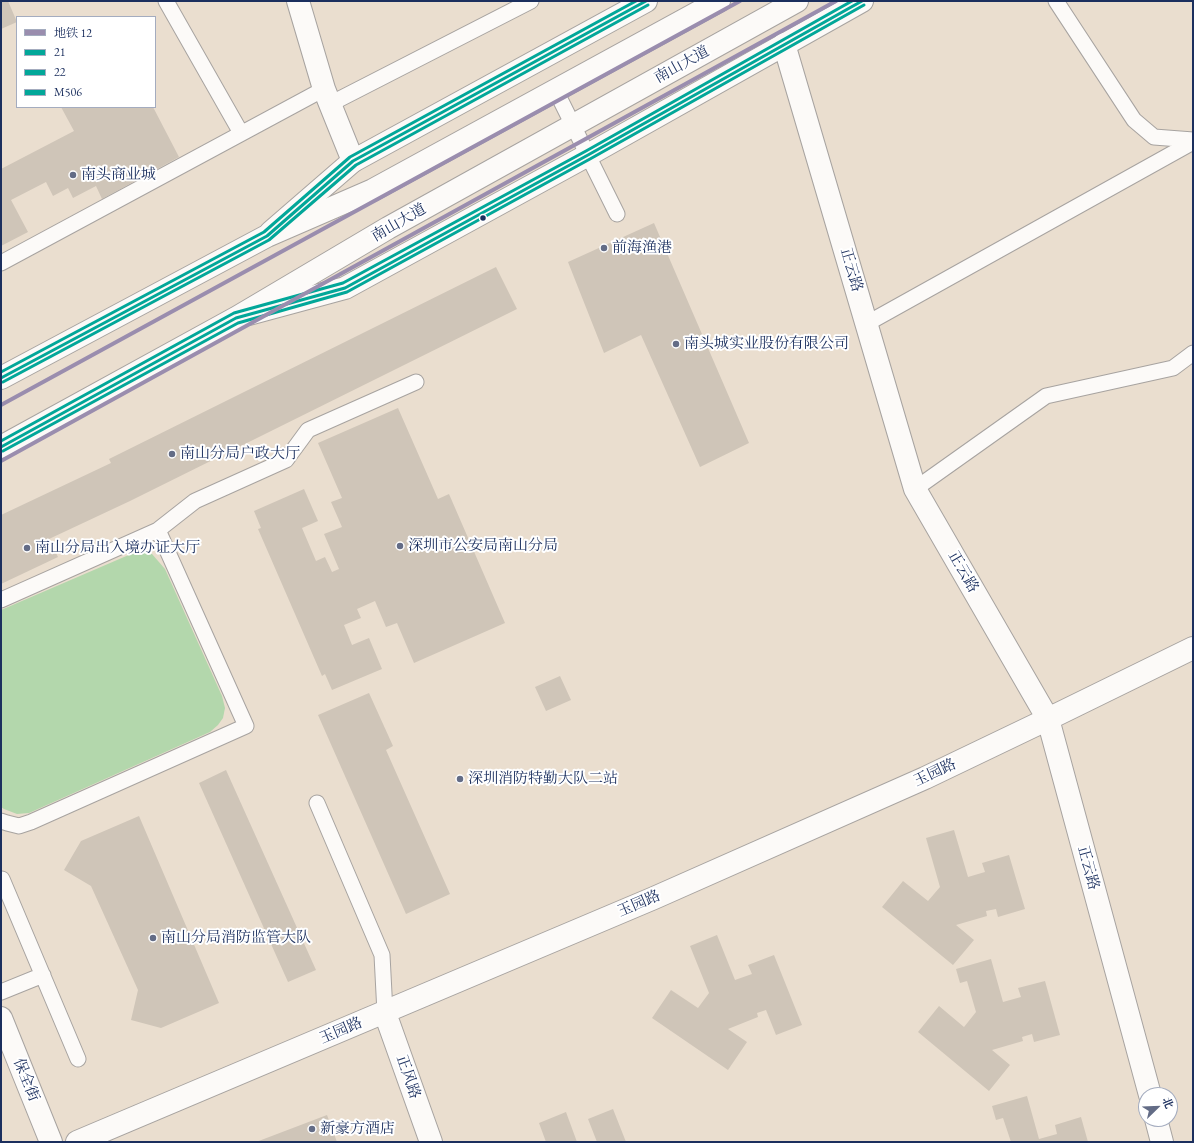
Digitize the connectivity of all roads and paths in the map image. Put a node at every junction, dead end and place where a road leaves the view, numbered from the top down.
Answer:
1 (166, 1) edge
2 (298, 1) edge
3 (531, 1) edge
4 (646, 1) edge
5 (720, 1) edge
6 (797, 1) edge
7 (862, 1) edge
8 (1056, 1) edge
9 (784, 44) junction
10 (556, 91) junction
11 (327, 97) junction
12 (574, 126) junction
13 (241, 133) junction
14 (1193, 141) edge
15 (588, 155) junction
16 (353, 161) junction
17 (617, 214) dead end
18 (267, 236) junction
19 (1, 263) edge
20 (236, 318) junction
21 (866, 324) junction
22 (1193, 353) edge
23 (1, 378) edge
24 (416, 382) dead end
25 (1, 447) edge
26 (915, 489) junction
27 (158, 530) junction
28 (1, 600) edge
29 (1193, 648) edge
30 (1048, 719) junction
31 (317, 803) dead end
32 (1, 820) edge
33 (2, 879) edge
34 (42, 976) junction
35 (1, 992) edge
36 (385, 1013) junction
37 (1, 1018) edge
38 (78, 1059) dead end
39 (1148, 1087) edge
40 (1158, 1127) edge
41 (51, 1142) edge
42 (77, 1142) edge
43 (431, 1142) edge
44 (1162, 1142) edge

1 - 13 lane
2 - 11 street
3 - 11 lane
4 - 16 street
5 - 10 street
6 - 12 street, 南山大道
7 - 9 street
8 - 14 lane
9 - 15 street
9 - 21 street, 正云路
10 - 12 lane
10 - 18 street
11 - 13 lane
11 - 16 street
12 - 15 lane
12 - 20 street, 南山大道
13 - 19 lane
14 - 21 lane
15 - 17 lane
15 - 20 street
16 - 18 street
18 - 23 street
20 - 25 street, 南山大道
21 - 26 street, 正云路
22 - 26 lane
24 - 27 lane
26 - 30 street, 正云路
27 - 28 lane
27 - 32 lane
29 - 30 street, 玉园路
30 - 36 street, 玉园路
30 - 39 street, 正云路
31 - 36 lane
33 - 34 lane
34 - 35 lane
34 - 38 lane
36 - 42 street, 玉园路
36 - 43 street, 正风路
37 - 41 street, 保全街
40 - 44 street

